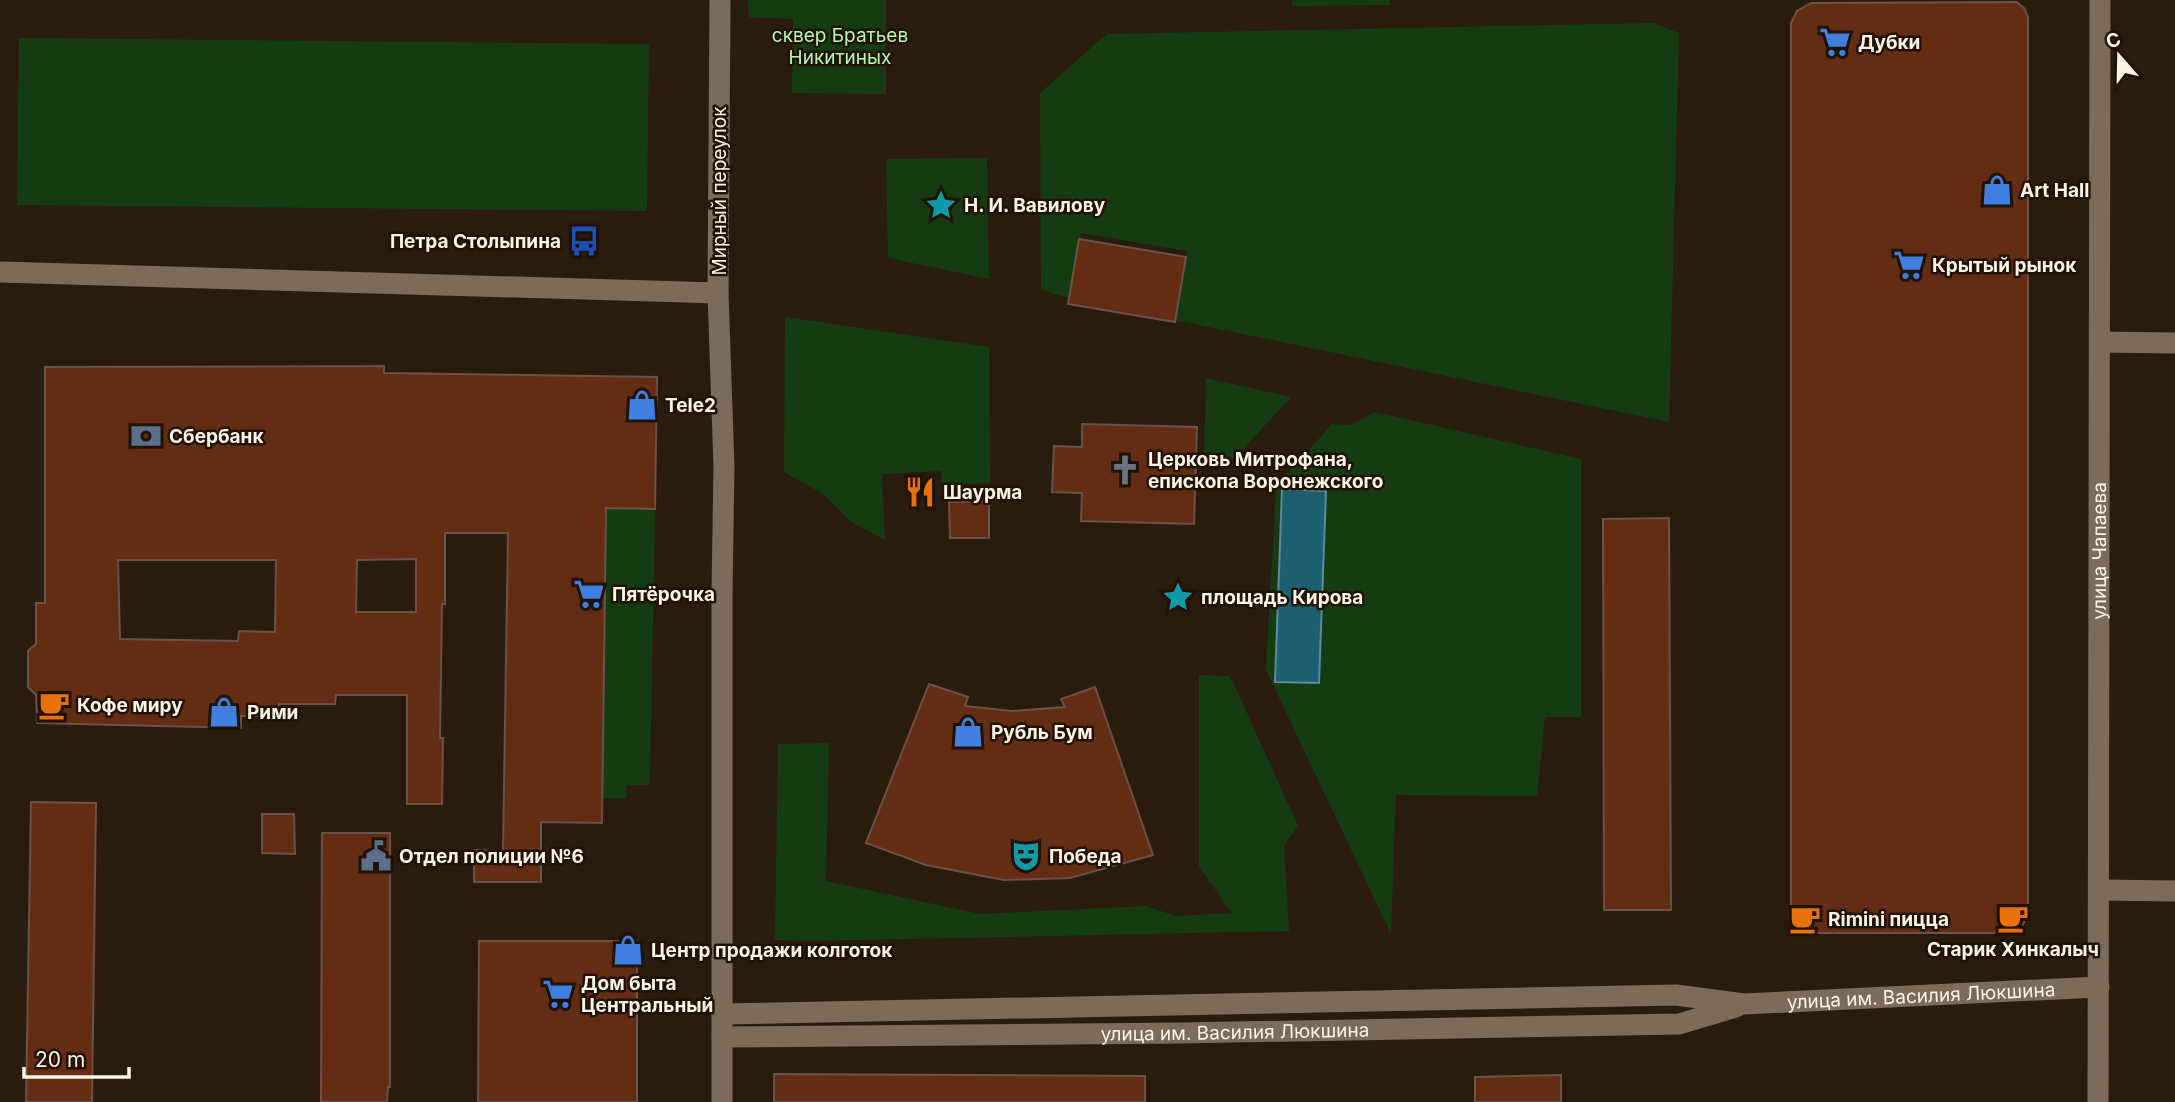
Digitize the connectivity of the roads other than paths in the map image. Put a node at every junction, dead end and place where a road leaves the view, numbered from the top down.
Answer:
1 (720, 0) edge
2 (2101, 0) edge
3 (0, 272) edge
4 (718, 293) junction
5 (2101, 342) junction
6 (2175, 343) edge
7 (2099, 890) junction
8 (2175, 891) edge
9 (2099, 988) junction
10 (1744, 1004) junction
11 (722, 1014) junction
12 (722, 1037) junction
13 (722, 1102) edge
14 (2098, 1102) edge

1 - 4 street, Мирный переулок
2 - 5 street, улица Чапаева
3 - 4 street
4 - 11 street, Мирный переулок
5 - 6 street
5 - 7 street, улица Чапаева
7 - 8 street
7 - 9 street, улица Чапаева
9 - 10 street, улица им. Василия Люкшина
9 - 14 street, улица Чапаева
10 - 11 street, улица им. Василия Люкшина
10 - 12 street, улица им. Василия Люкшина
11 - 12 street, Мирный переулок
12 - 13 street, Мирный переулок

